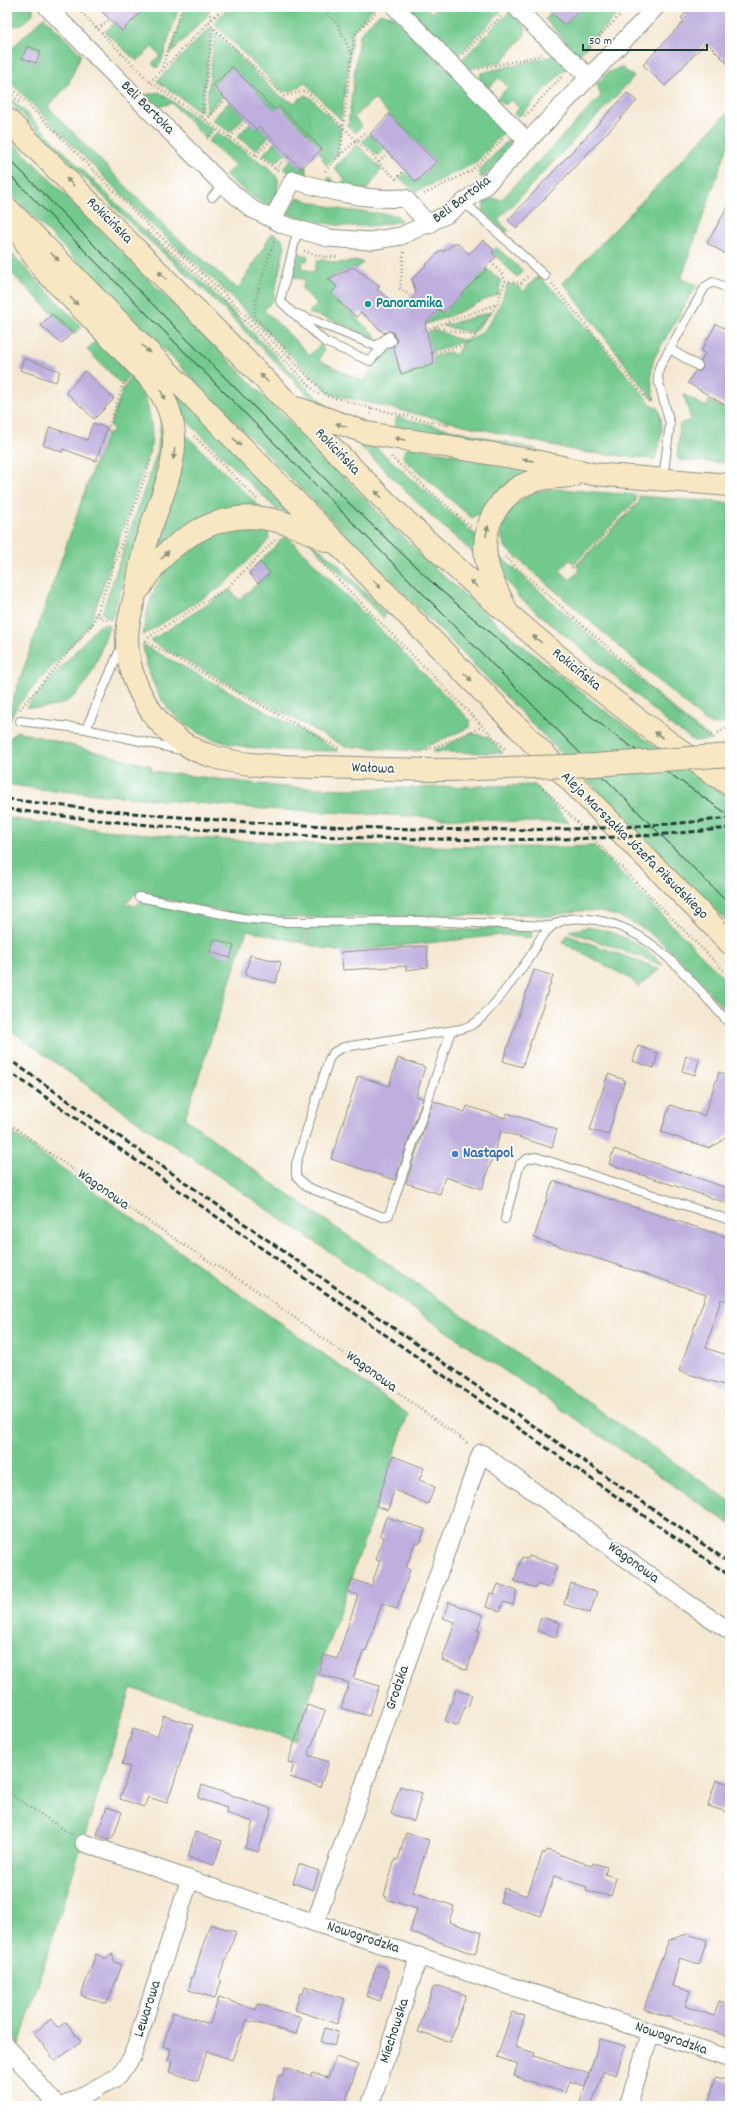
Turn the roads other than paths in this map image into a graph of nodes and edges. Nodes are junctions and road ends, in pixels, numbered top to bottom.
1 (48, 7) edge
2 (395, 7) edge
3 (510, 10) edge
4 (646, 10) edge
5 (589, 77) junction
6 (7, 119) edge
7 (528, 142) junction
8 (464, 202) junction
9 (9, 211) edge
10 (272, 219) junction
11 (428, 225) junction
12 (298, 229) junction
13 (545, 276) road end
14 (730, 289) edge
15 (291, 311) junction
16 (670, 349) junction
17 (698, 366) dead end
18 (291, 405) junction
19 (594, 474) junction
20 (662, 480) junction
21 (730, 485) edge
22 (350, 556) junction
23 (134, 598) junction
24 (513, 620) junction
25 (137, 636) junction
26 (19, 717) road end
27 (86, 729) junction
28 (730, 755) edge
29 (213, 757) junction
30 (730, 785) edge
31 (138, 897) dead end
32 (551, 926) junction
33 (730, 943) edge
34 (730, 1024) edge
35 (451, 1031) junction
36 (505, 1219) dead end
37 (730, 1220) edge
38 (481, 1453) joint
39 (730, 1631) edge
40 (84, 1843) road end
41 (190, 1879) junction
42 (315, 1923) junction
43 (419, 1956) junction
44 (651, 2032) junction
45 (7, 2046) edge
46 (730, 2059) edge
47 (57, 2106) edge
48 (63, 2106) edge
49 (370, 2106) edge
50 (628, 2106) edge

1 - 10 street, Beli Bartoka
2 - 7 street
3 - 5 street
4 - 5 street, Beli Bartoka
5 - 7 street, Beli Bartoka
18 -> 6 main road, Rokicińska
7 - 8 street, Beli Bartoka
8 - 11 street, Beli Bartoka
8 - 13 lane
9 -> 22 main road
9 -> 23 main road, Wałowa
10 - 11 street
10 - 12 street, Beli Bartoka
11 - 12 street, Beli Bartoka
12 - 15 lane
14 - 16 lane
15 - 15 lane
16 - 17 lane
16 - 20 lane
19 -> 18 main road
24 -> 18 main road, Rokicińska
19 - 20 main road
24 -> 19 main road
20 - 21 main road
23 -> 22 main road
22 -> 33 main road, Aleja Marszałka Józefa Piłsudskiego
23 - 25 main road, Wałowa
30 -> 24 main road, Rokicińska
25 - 27 lane
25 - 29 main road, Wałowa
26 - 27 lane
27 - 29 lane
28 - 29 main road, Wałowa, bridge
31 - 32 lane
32 - 34 lane
32 - 35 lane
35 - 35 lane
36 - 37 lane
38 - 39 street, Wagonowa
38 - 42 street, Grodzka
40 - 41 street, Nowogrodzka
41 - 42 street, Nowogrodzka
41 - 48 street, Lewarowa
42 - 43 street, Nowogrodzka
43 - 44 street, Nowogrodzka
43 - 49 street, Miechowska
44 - 46 street, Nowogrodzka
44 - 50 street
45 - 47 street

